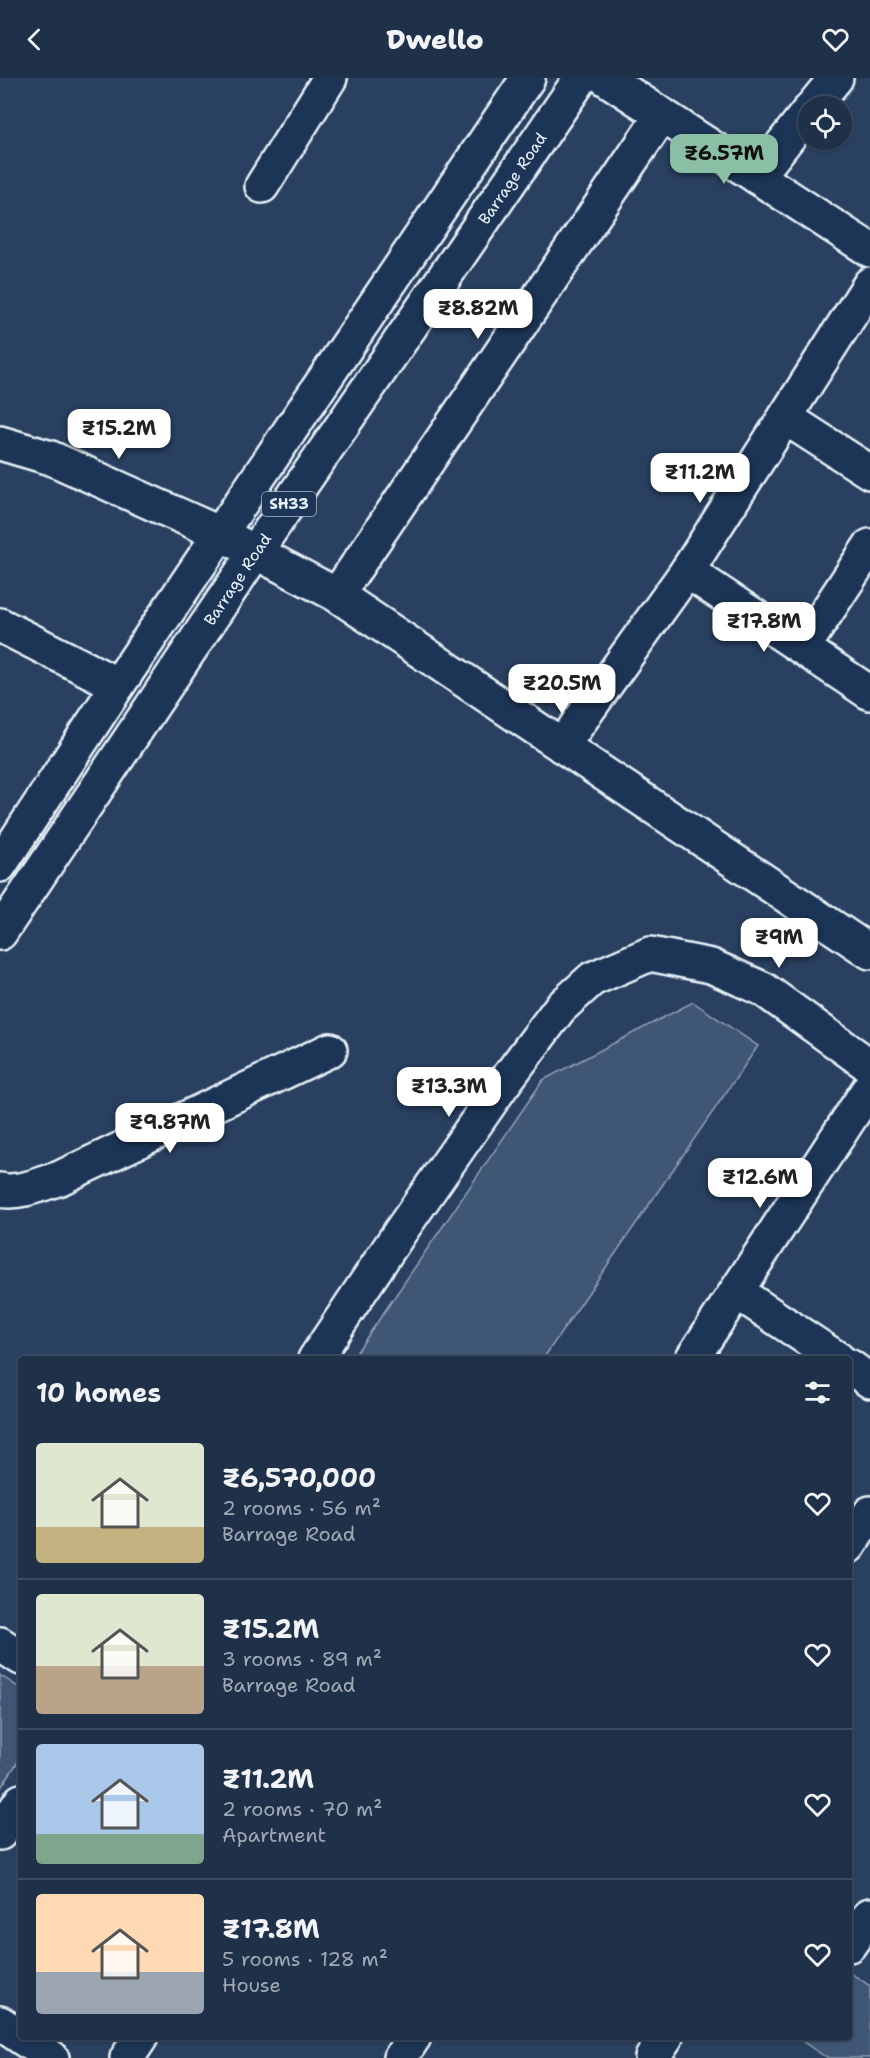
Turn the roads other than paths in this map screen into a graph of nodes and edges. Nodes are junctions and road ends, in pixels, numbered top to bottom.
1 (330, 78) edge
2 (528, 78) edge
3 (581, 78) edge
4 (605, 78) edge
5 (836, 78) edge
6 (821, 96) edge
7 (662, 115) junction
8 (798, 125) edge
9 (757, 177) junction
10 (262, 186) dead end
11 (870, 250) edge
12 (870, 284) edge
13 (786, 418) junction
14 (0, 443) edge
15 (870, 472) edge
16 (221, 534) junction
17 (870, 546) edge
18 (256, 551) junction
19 (687, 571) junction
20 (337, 595) junction
21 (0, 625) edge
22 (803, 648) junction
23 (118, 685) junction
24 (870, 693) edge
25 (562, 746) junction
26 (0, 865) edge
27 (0, 933) edge
28 (870, 952) edge
29 (330, 1050) dead end
30 (870, 1066) edge
31 (870, 1087) edge
32 (0, 1190) edge
33 (737, 1292) junction
34 (317, 1356) edge
35 (694, 1356) edge
36 (833, 1356) edge
37 (852, 1368) edge
38 (870, 1380) edge
39 (870, 1514) edge
40 (852, 1541) edge
41 (0, 1644) edge
42 (18, 1656) edge
43 (18, 1806) edge
44 (0, 1833) edge
45 (870, 1915) edge
46 (852, 1941) edge
47 (852, 1947) edge
48 (870, 1959) edge
49 (0, 2023) edge
50 (18, 2035) edge
51 (25, 2040) edge
52 (139, 2040) edge
53 (412, 2040) edge
54 (664, 2040) edge
55 (52, 2058) edge
56 (127, 2058) edge
57 (400, 2058) edge
58 (652, 2058) edge

1 - 10 street
2 - 16 street, SH33
3 - 18 street, Barrage Road / SH33
4 - 7 street
5 - 6 street
7 - 9 street
7 - 20 street
8 - 9 street
9 - 11 street
12 - 13 street
13 - 15 street
13 - 19 street
14 - 16 street
16 - 18 street
16 - 23 street, SH33
17 - 22 street
18 - 20 street
18 - 27 street, Barrage Road / SH33
19 - 22 street
19 - 25 street
20 - 25 street
21 - 23 street
22 - 24 street
23 - 26 street, SH33
25 - 28 street
29 - 32 street
30 - 34 street
31 - 33 street
33 - 35 street
33 - 36 street
37 - 38 street
39 - 40 street
41 - 42 street
43 - 44 street
45 - 46 street
47 - 48 street
49 - 50 street
51 - 55 street
52 - 56 street
53 - 57 street
54 - 58 street

